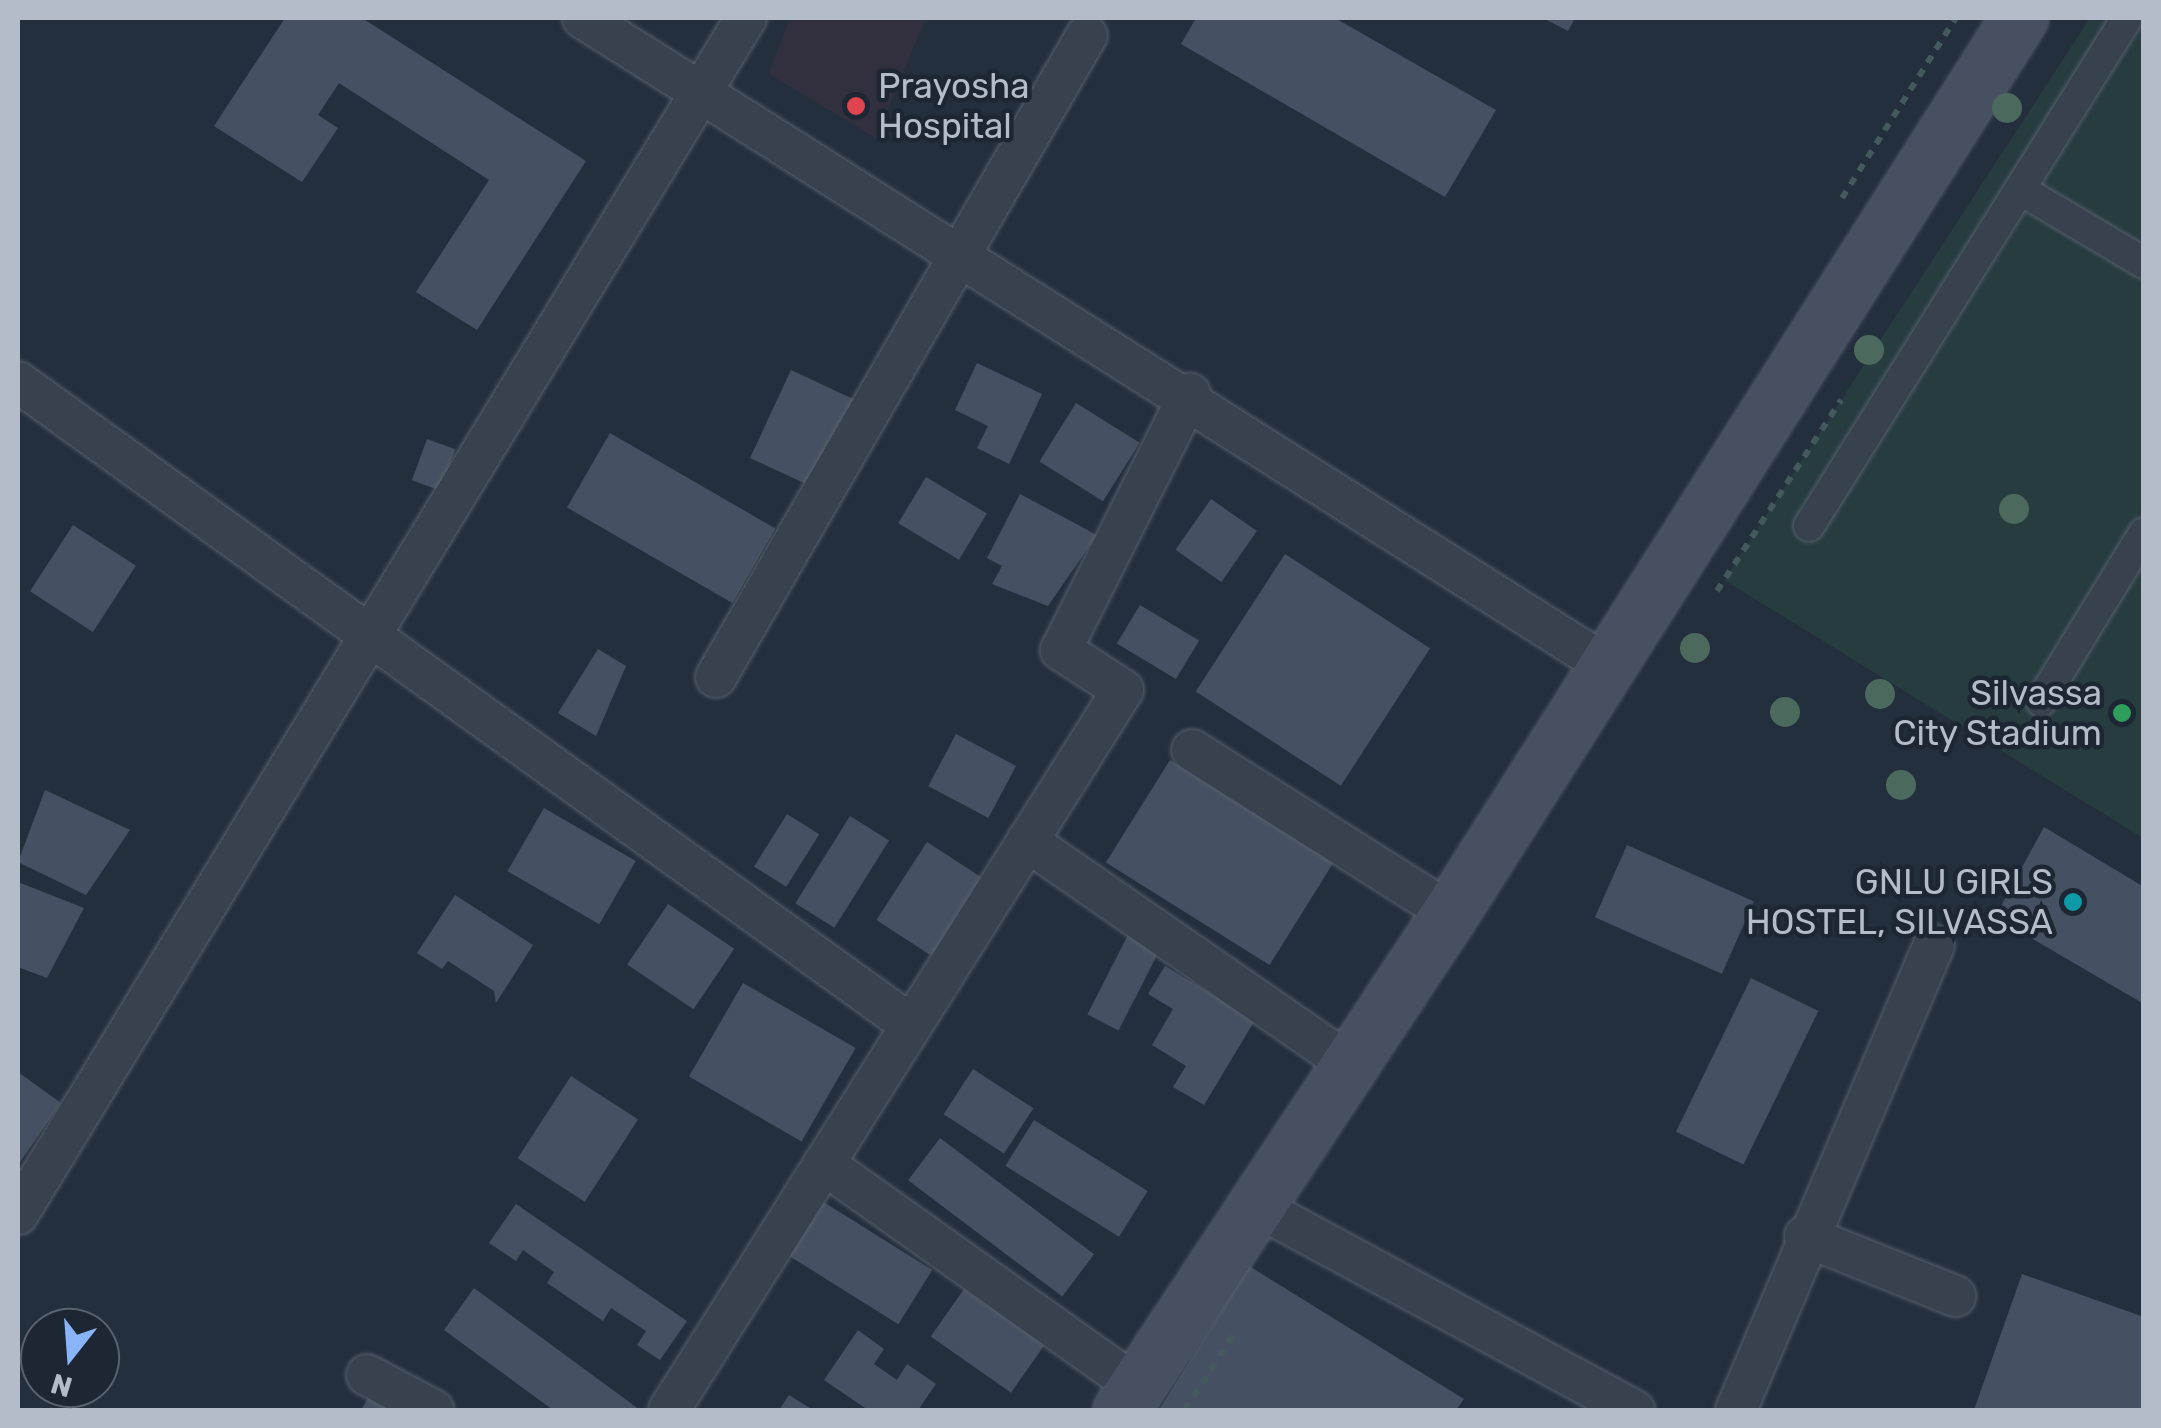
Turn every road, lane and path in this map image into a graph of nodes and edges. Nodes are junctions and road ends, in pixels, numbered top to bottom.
1 (583, 18) edge
2 (746, 18) edge
3 (2019, 18) edge
4 (2127, 18) edge
5 (1086, 35) dead end
6 (703, 92) junction
7 (2022, 190) junction
8 (960, 251) junction
9 (2144, 263) edge
10 (18, 382) edge
11 (1190, 394) junction
12 (1810, 526) dead end
13 (2144, 533) edge
14 (370, 636) junction
15 (1609, 666) junction
16 (716, 677) dead end
17 (2042, 701) dead end
18 (1192, 750) dead end
19 (1027, 842) junction
20 (1450, 914) junction
21 (1934, 945) dead end
22 (911, 1026) junction
23 (1350, 1064) junction
24 (824, 1164) junction
25 (1256, 1206) junction
26 (18, 1214) edge
27 (1805, 1236) junction
28 (1955, 1296) dead end
29 (367, 1375) dead end
30 (1129, 1398) edge
31 (432, 1410) edge
32 (669, 1410) edge
33 (1634, 1410) edge
34 (1736, 1410) edge

1 - 6 street
2 - 6 street
3 - 15 main road
4 - 7 street
5 - 8 street
6 - 8 street
6 - 14 street
7 - 9 street
7 - 12 street
8 - 11 street
8 - 16 street
10 - 14 street
11 - 15 street
11 - 19 street
13 - 17 street
14 - 22 street
14 - 26 street
15 - 20 main road
18 - 20 street
19 - 22 street
19 - 23 street
20 - 23 main road
21 - 27 street
22 - 24 street
23 - 25 main road
24 - 30 street
24 - 32 street
25 - 30 main road
25 - 33 street
27 - 28 street
27 - 34 street
29 - 31 street

